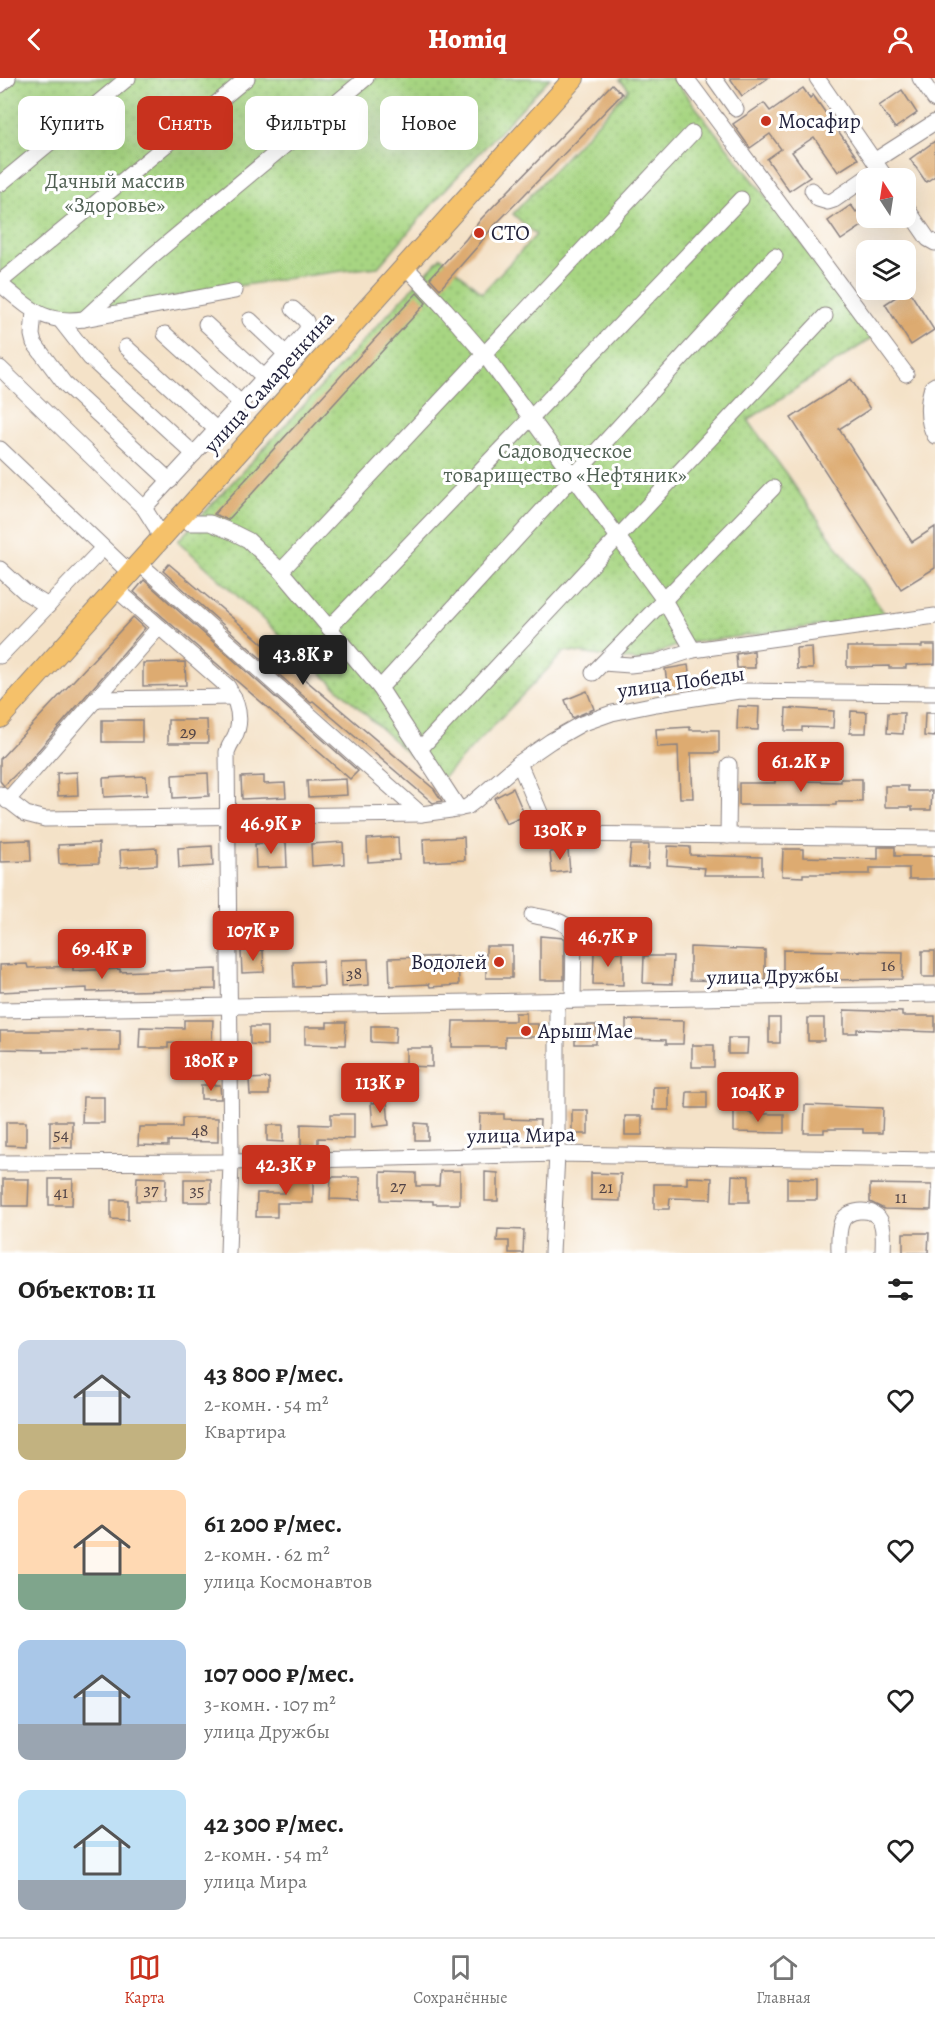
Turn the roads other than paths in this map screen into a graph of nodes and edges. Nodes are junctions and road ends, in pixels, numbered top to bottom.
1 (8, 78) edge
2 (128, 78) edge
3 (247, 78) edge
4 (366, 78) edge
5 (574, 78) edge
6 (686, 78) edge
7 (714, 78) edge
8 (817, 78) edge
9 (920, 78) edge
10 (0, 85) edge
11 (935, 100) edge
12 (736, 109) dead end
13 (935, 122) edge
14 (692, 133) dead end
15 (879, 168) edge
16 (881, 168) edge
17 (0, 184) edge
18 (856, 185) edge
19 (812, 190) dead end
20 (741, 199) dead end
21 (916, 222) edge
22 (935, 243) edge
23 (775, 256) dead end
24 (406, 267) junction
25 (0, 283) edge
26 (235, 291) dead end
27 (293, 309) dead end
28 (34, 312) junction
29 (825, 316) dead end
30 (84, 319) junction
31 (250, 320) dead end
32 (61, 321) junction
33 (206, 324) dead end
34 (165, 334) dead end
35 (126, 347) dead end
36 (286, 354) junction
37 (484, 354) junction
38 (0, 368) edge
39 (906, 374) dead end
40 (264, 378) junction
41 (935, 385) edge
42 (241, 403) junction
43 (531, 418) junction
44 (217, 430) junction
45 (935, 436) edge
46 (0, 449) edge
47 (194, 454) junction
48 (573, 477) junction
49 (170, 480) junction
50 (773, 488) dead end
51 (144, 508) junction
52 (181, 516) junction
53 (617, 538) junction
54 (160, 539) junction
55 (103, 548) junction
56 (134, 568) junction
57 (0, 570) edge
58 (281, 571) junction
59 (116, 589) junction
60 (664, 600) junction
61 (48, 606) junction
62 (935, 616) edge
63 (159, 627) junction
64 (329, 628) junction
65 (693, 650) junction
66 (0, 656) edge
67 (380, 688) junction
68 (935, 693) edge
69 (234, 697) junction
70 (96, 699) junction
71 (0, 718) edge
72 (420, 749) junction
73 (519, 763) junction
74 (729, 765) dead end
75 (4, 798) edge
76 (459, 809) junction
77 (421, 814) junction
78 (229, 816) junction
79 (728, 836) junction
80 (935, 838) edge
81 (531, 915) dead end
82 (935, 994) edge
83 (557, 1000) junction
84 (573, 1000) junction
85 (230, 1006) junction
86 (0, 1010) edge
87 (557, 1154) junction
88 (935, 1160) edge
89 (231, 1162) junction
90 (0, 1163) edge
91 (228, 1253) edge
92 (552, 1253) edge
93 (839, 1253) edge
94 (883, 1253) edge

1 - 10 street
2 - 17 street
3 - 25 street
4 - 30 street
5 - 24 main road, улица Самаренкина
6 - 39 street
7 - 12 street
8 - 15 street
9 - 11 street
13 - 16 street
14 - 37 street
18 - 19 street
20 - 43 street
21 - 22 street
23 - 48 street
24 - 37 street
24 - 52 main road, улица Самаренкина
25 - 28 street
26 - 30 street
27 - 36 street
28 - 32 street
28 - 49 street
29 - 53 street
30 - 32 street
31 - 36 street
32 - 47 street
33 - 40 street
34 - 42 street
35 - 44 street
36 - 40 street
37 - 43 street
37 - 58 street
38 - 51 street
40 - 42 street
41 - 45 street
42 - 44 street
43 - 48 street
43 - 64 street
44 - 47 street
46 - 55 street
47 - 49 street
48 - 53 street
48 - 67 street
49 - 51 street
50 - 60 street
51 - 54 street
52 - 54 main road, улица Самаренкина
52 - 58 street
53 - 60 street
53 - 72 street
54 - 56 main road, улица Самаренкина
55 - 56 street
55 - 61 street
56 - 59 main road, улица Самаренкина
56 - 77 street
57 - 61 street
58 - 64 street
59 - 63 street
59 - 71 main road, улица Самаренкина
60 - 65 street
60 - 65 street
61 - 66 street
62 - 65 street
63 - 69 street
63 - 70 street
64 - 67 street
67 - 72 street
68 - 73 street, улица Победы
69 - 70 street
69 - 78 street
70 - 75 street
72 - 76 street
73 - 76 street, улица Победы
73 - 79 street
74 - 79 street
75 - 78 street
76 - 77 street
77 - 78 street
78 - 85 street
79 - 80 street
81 - 84 street
82 - 84 street, улица Дружбы
83 - 84 street, улица Дружбы
83 - 85 street, улица Дружбы
83 - 87 street
85 - 86 street, улица Дружбы
85 - 89 street
87 - 88 street, улица Мира
87 - 89 street, улица Мира
87 - 92 street
89 - 90 street, улица Мира
89 - 91 street
93 - 94 street

